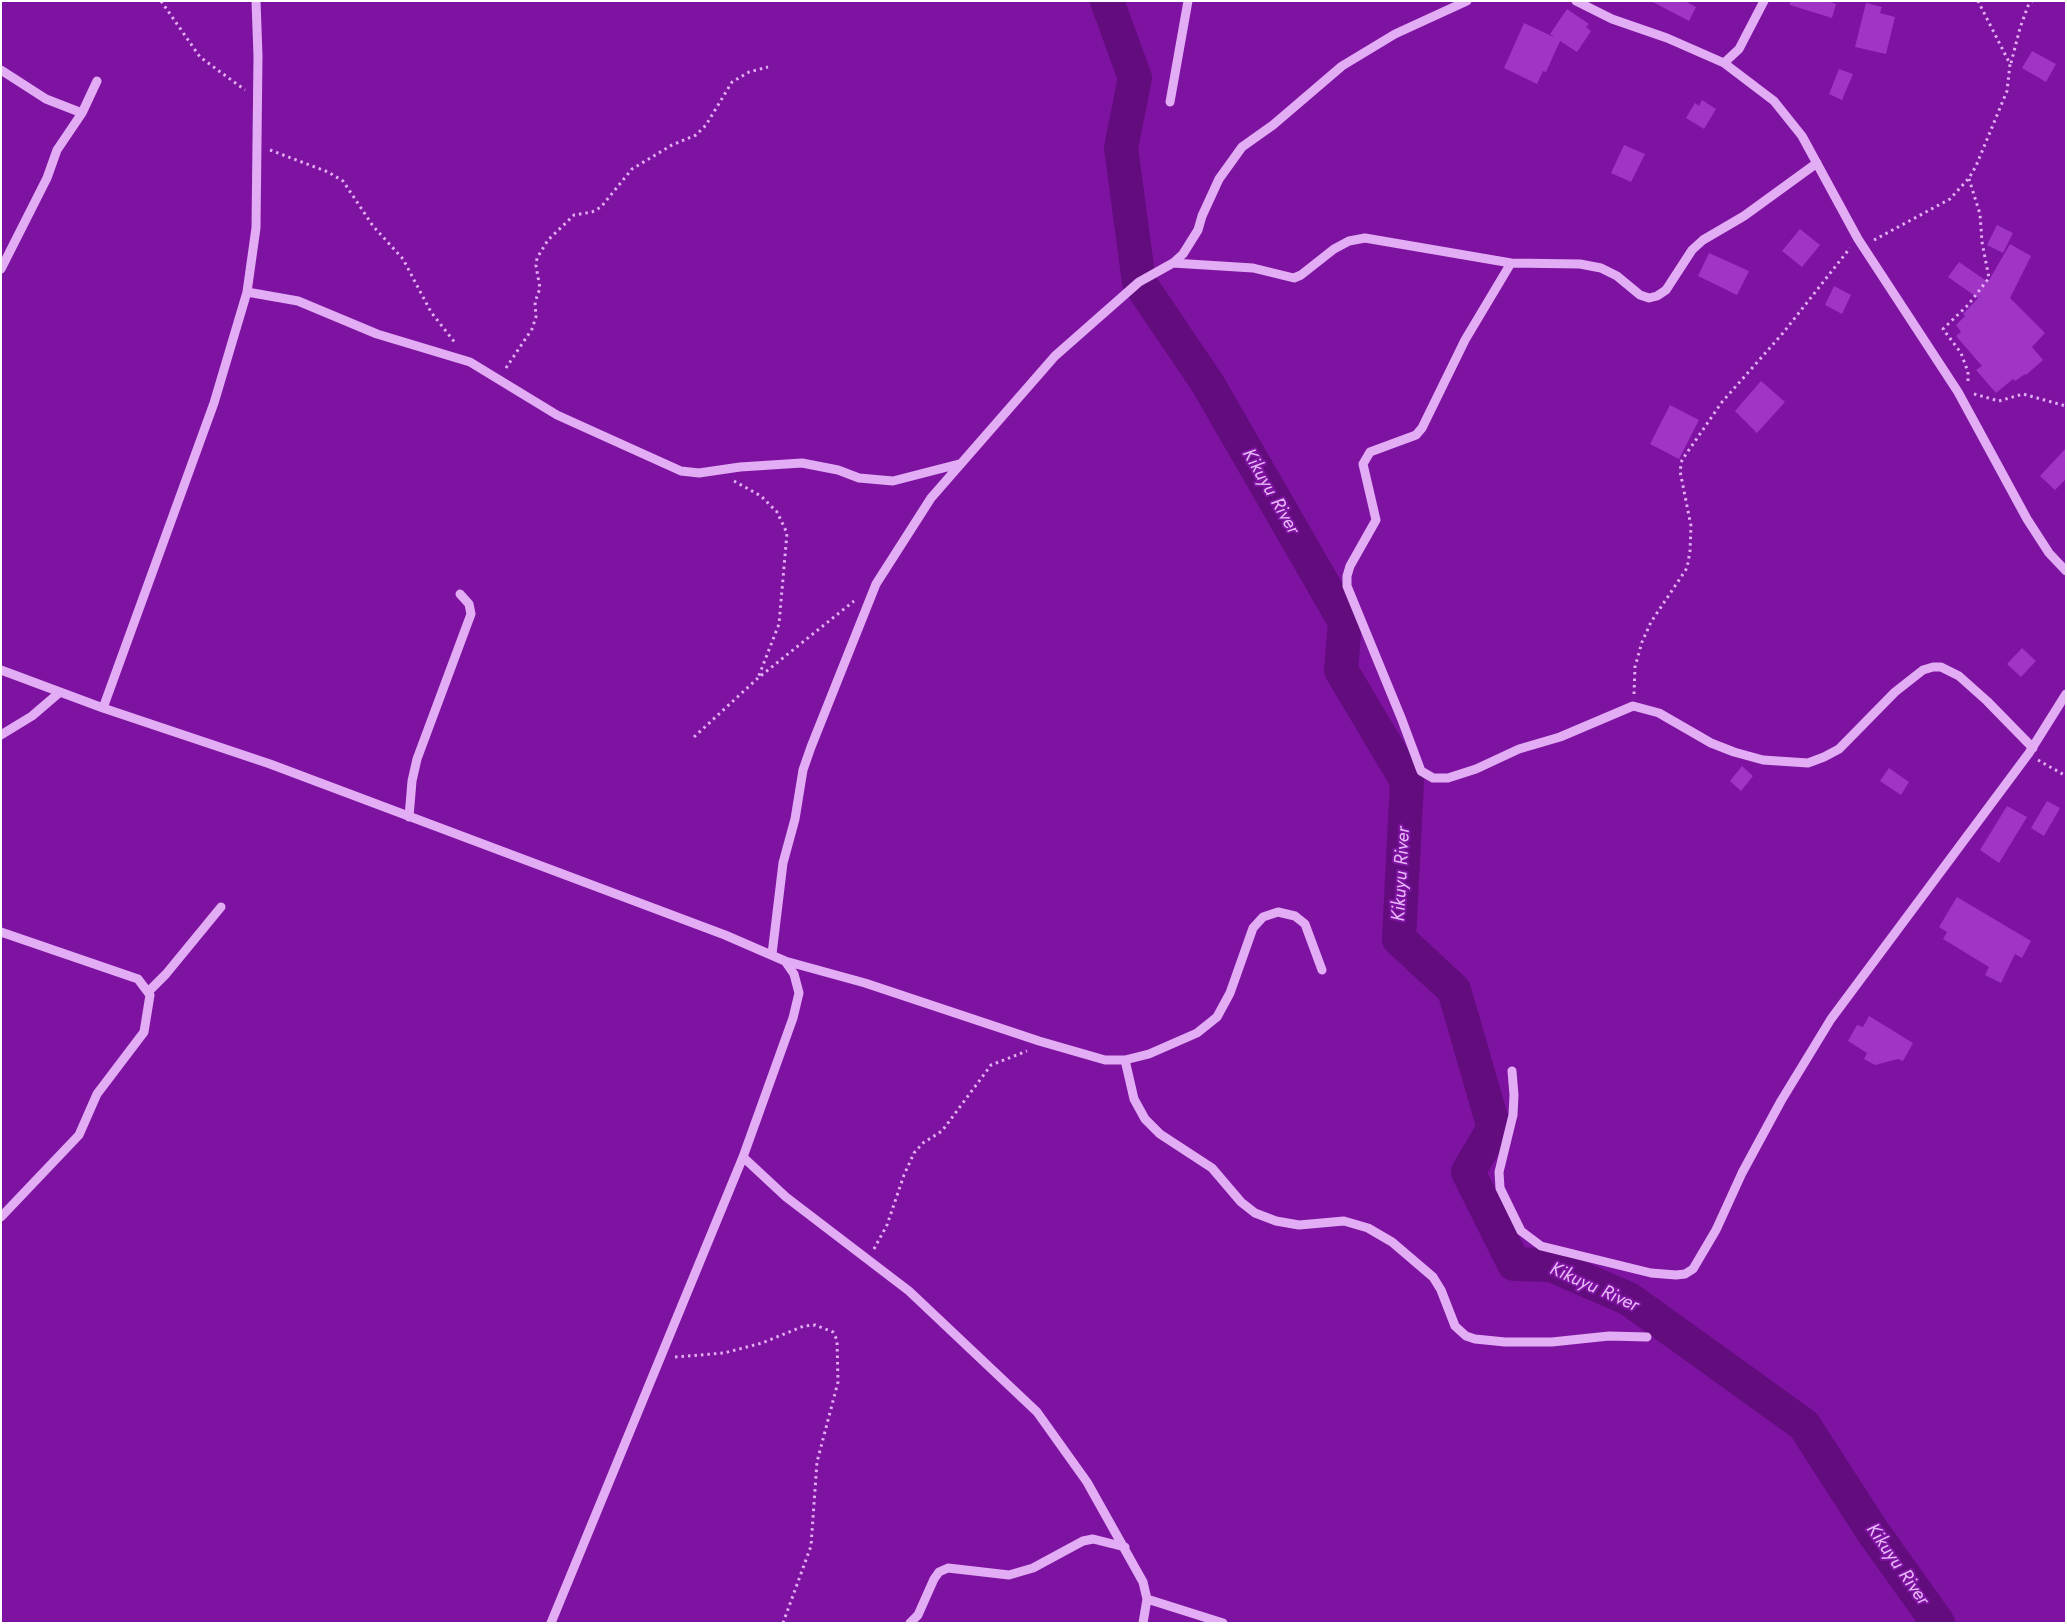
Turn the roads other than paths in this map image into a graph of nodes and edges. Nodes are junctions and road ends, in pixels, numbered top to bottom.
1 (256, 1) edge
2 (1188, 1) edge
3 (1467, 1) edge
4 (1576, 1) edge
5 (1764, 1) edge
6 (1724, 63) junction
7 (1, 70) edge
8 (97, 81) dead end
9 (1170, 102) dead end
10 (82, 114) junction
11 (1817, 164) junction
12 (1173, 263) junction
13 (1511, 263) junction
14 (1, 269) edge
15 (247, 292) junction
16 (960, 464) junction
17 (2066, 571) edge
18 (460, 594) dead end
19 (1, 670) edge
20 (60, 692) junction
21 (2066, 694) edge
22 (103, 708) junction
23 (1, 735) edge
24 (2031, 751) junction
25 (409, 817) junction
26 (221, 907) dead end
27 (1, 932) edge
28 (772, 954) junction
29 (785, 961) junction
30 (1322, 970) dead end
31 (148, 992) junction
32 (1125, 1060) junction
33 (1512, 1071) dead end
34 (743, 1157) junction
35 (1, 1217) edge
36 (1647, 1337) dead end
37 (1125, 1547) junction
38 (1146, 1599) junction
39 (551, 1623) edge
40 (910, 1623) edge
41 (1143, 1623) edge
42 (1223, 1623) edge

1 - 15 street
2 - 9 street
3 - 12 street
4 - 6 street
5 - 6 street
6 - 11 street
7 - 10 street
8 - 10 street
10 - 14 street
11 - 13 street
11 - 17 street
12 - 13 street
12 - 16 street
13 - 24 street
15 - 16 street
15 - 22 street
16 - 28 street
18 - 25 street
19 - 20 street
20 - 22 street
20 - 23 street
21 - 24 street
22 - 25 street
24 - 33 street
25 - 28 street
26 - 31 street
27 - 31 street
28 - 29 street
29 - 32 street
29 - 34 street
30 - 32 street
31 - 35 street
32 - 36 street
34 - 37 street
34 - 39 street
37 - 38 street
37 - 40 street
38 - 41 street
38 - 42 street

